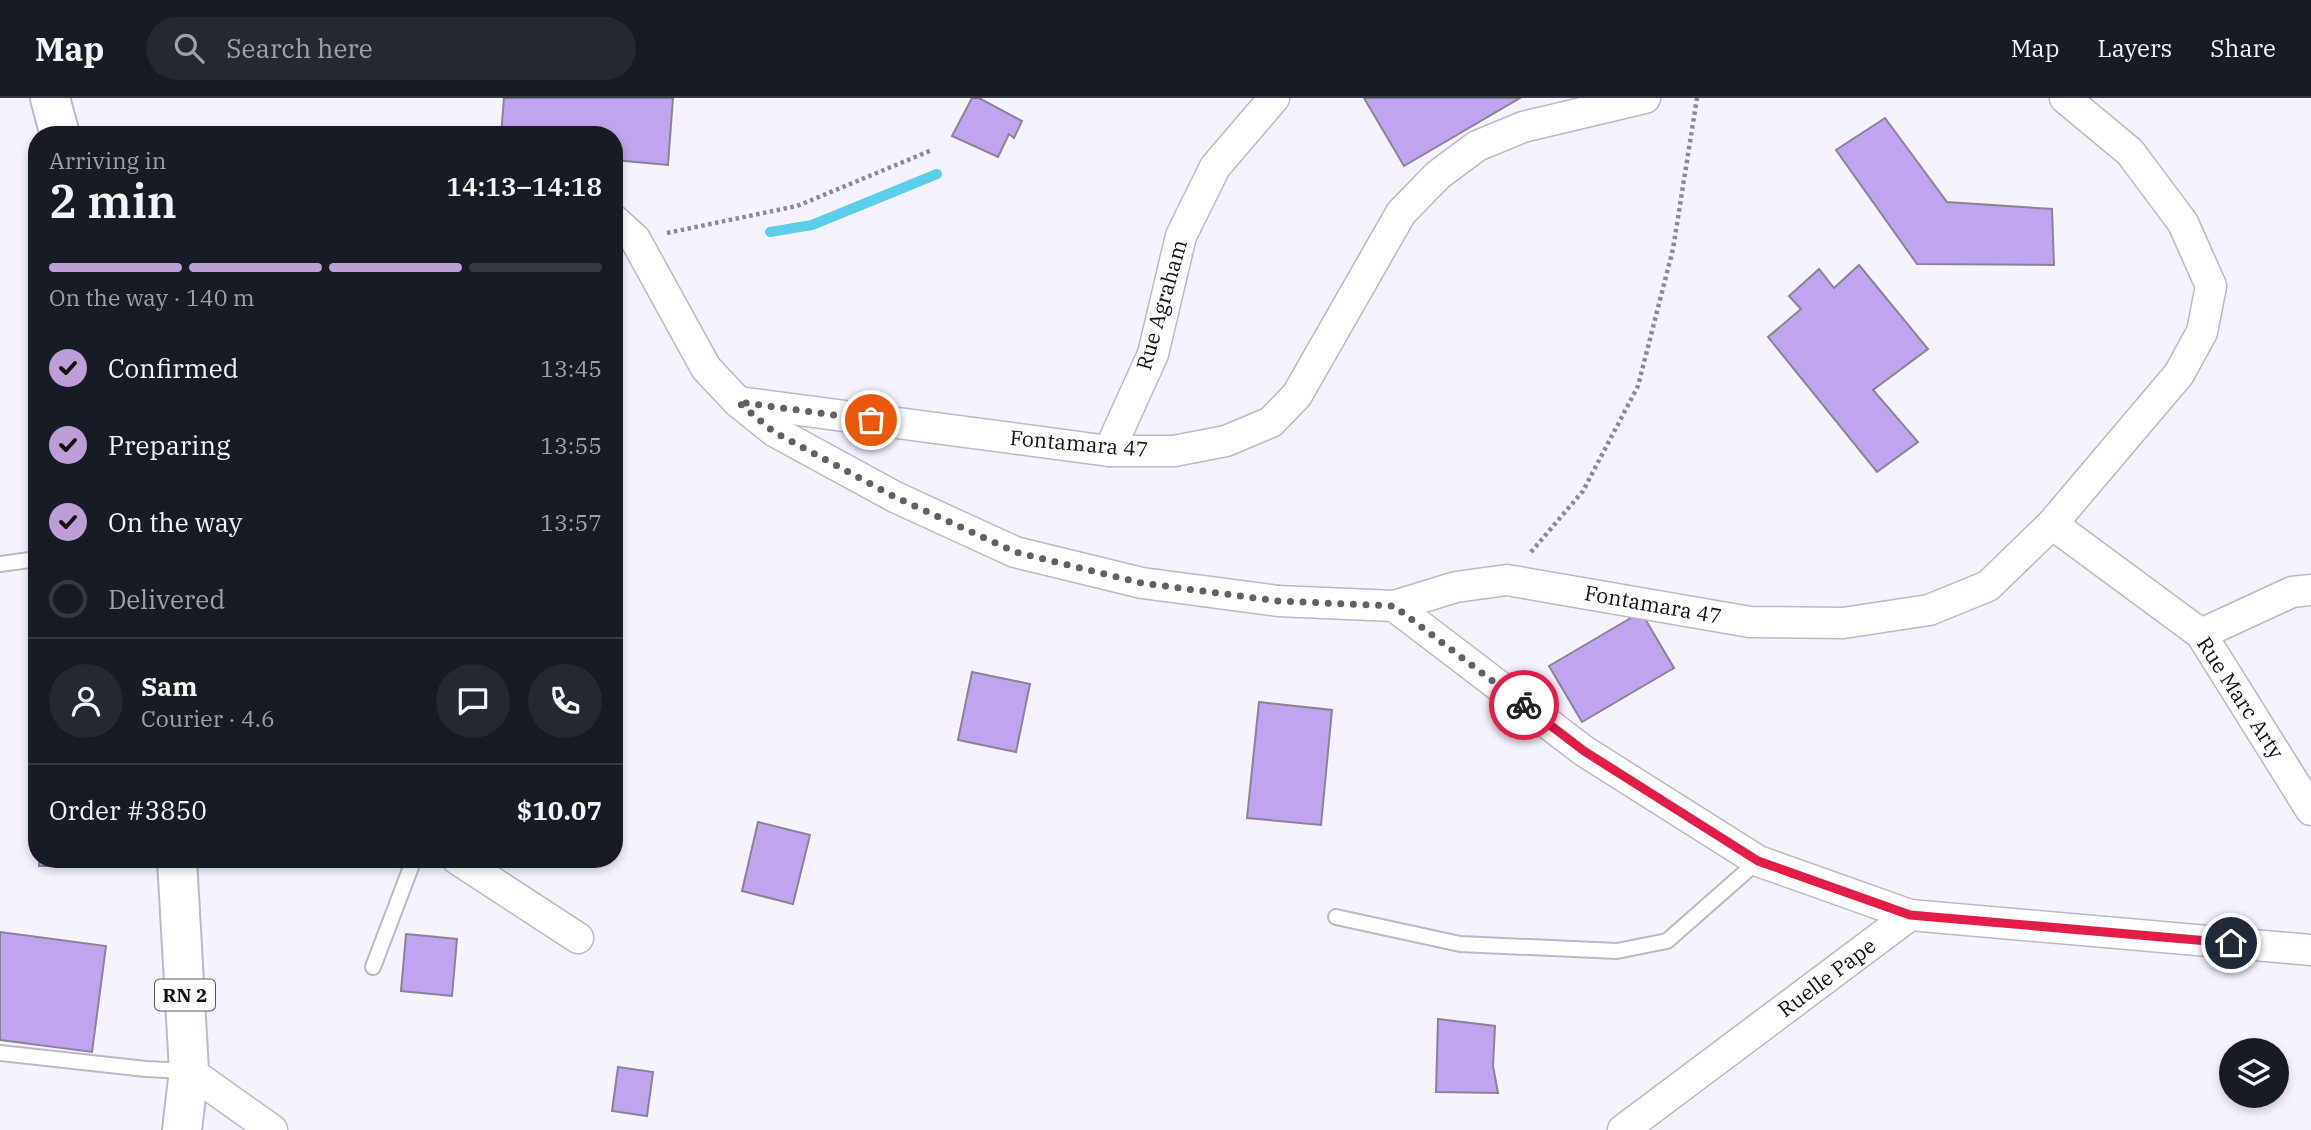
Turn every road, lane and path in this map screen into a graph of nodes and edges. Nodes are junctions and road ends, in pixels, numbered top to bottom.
1 (50, 98) edge
2 (1274, 98) edge
3 (1645, 98) edge
4 (1697, 98) edge
5 (2065, 98) edge
6 (58, 126) edge
7 (932, 150) dead end
8 (625, 230) edge
9 (738, 402) junction
10 (1109, 451) junction
11 (2052, 524) junction
12 (28, 560) edge
13 (0, 564) edge
14 (1507, 580) junction
15 (2311, 590) edge
16 (1394, 606) junction
17 (2201, 634) junction
18 (2311, 810) edge
19 (1758, 861) junction
20 (178, 868) edge
21 (411, 868) edge
22 (471, 868) edge
23 (1910, 915) junction
24 (1336, 917) dead end
25 (578, 938) dead end
26 (2311, 950) edge
27 (373, 967) dead end
28 (0, 1053) edge
29 (189, 1071) junction
30 (182, 1130) edge
31 (272, 1130) edge
32 (1623, 1130) edge

1 - 6 main road
2 - 10 street, Rue Agraham
3 - 10 street, Fontamara 47
4 - 14 path
5 - 11 street, Fontamara 47
7 - 8 path
8 - 9 street, Fontamara 47
9 - 10 street, Fontamara 47
9 - 16 street, Fontamara 47
11 - 14 street, Fontamara 47
11 - 17 street, Rue Marc Arty
12 - 13 lane
14 - 16 street, Fontamara 47
15 - 17 street
16 - 19 street
17 - 18 street, Rue Marc Arty
19 - 23 street
19 - 24 lane
20 - 29 main road, RN 2
21 - 27 lane
22 - 25 street
23 - 26 street
23 - 32 street, Ruelle Pape
28 - 29 lane
29 - 30 main road, RN 2
29 - 31 street

